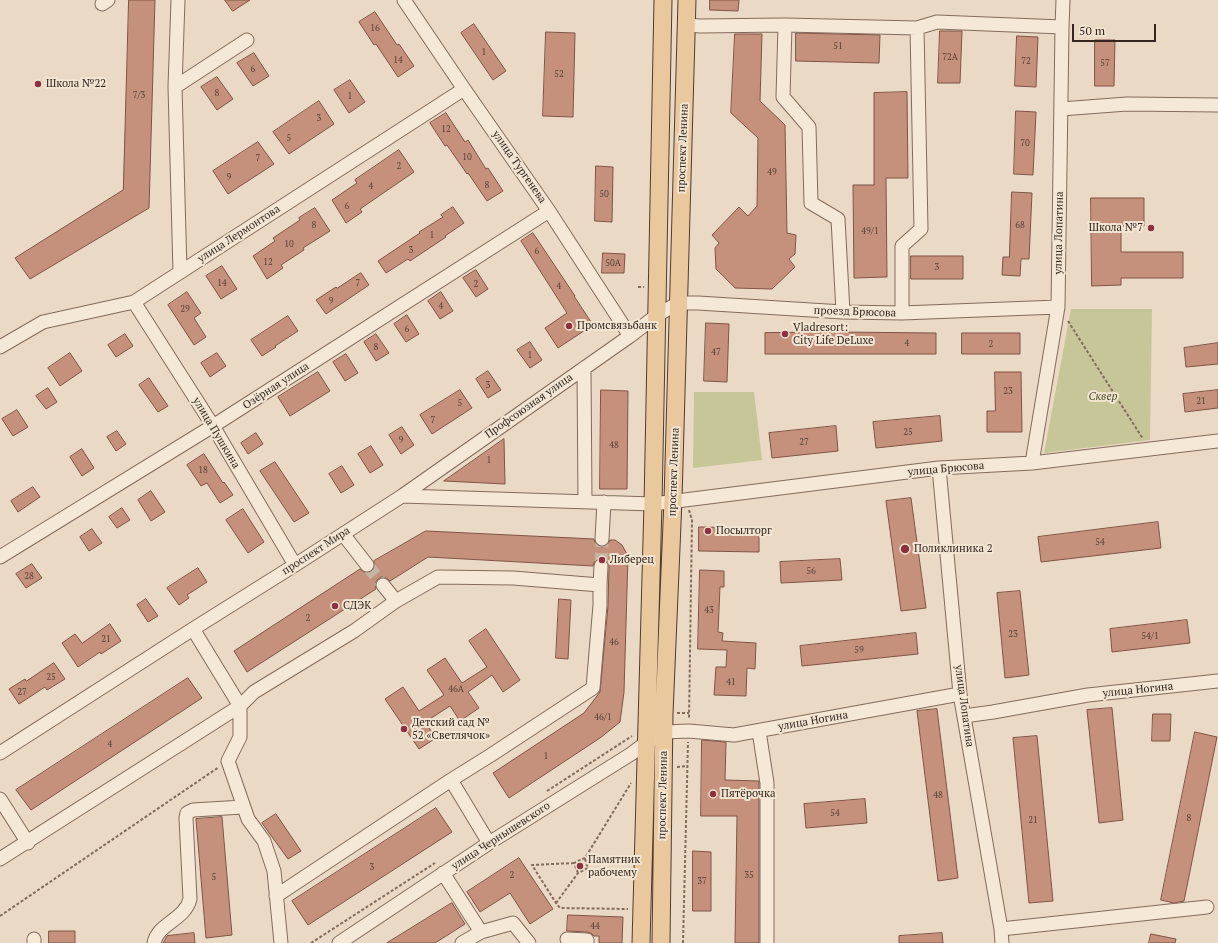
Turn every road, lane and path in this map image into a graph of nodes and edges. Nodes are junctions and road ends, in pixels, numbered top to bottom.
1 (178, 0) edge
2 (404, 0) edge
3 (663, 0) edge
4 (687, 0) edge
5 (1063, 0) edge
6 (687, 25) junction
7 (785, 25) junction
8 (1062, 27) junction
9 (917, 28) junction
10 (247, 40) dead end
11 (175, 87) junction
12 (464, 89) junction
13 (1218, 106) edge
14 (1061, 109) junction
15 (549, 211) junction
16 (180, 272) junction
17 (134, 302) junction
18 (678, 303) junction
19 (1058, 307) junction
20 (843, 312) junction
21 (902, 313) junction
22 (656, 316) junction
23 (630, 336) junction
24 (0, 347) edge
25 (584, 368) junction
26 (213, 426) junction
27 (1218, 441) edge
28 (1149, 449) junction
29 (1032, 463) junction
30 (939, 468) junction
31 (402, 496) junction
32 (679, 500) junction
33 (585, 502) junction
34 (604, 502) junction
35 (653, 504) junction
36 (343, 534) junction
37 (602, 539) tunnel mouth
38 (0, 557) edge
39 (295, 565) junction
40 (367, 565) tunnel mouth
41 (601, 566) tunnel mouth
42 (600, 584) junction
43 (383, 585) tunnel mouth
44 (396, 601) junction
45 (193, 629) junction
46 (1218, 681) edge
47 (960, 694) junction
48 (240, 706) junction
49 (964, 716) junction
50 (689, 731) junction
51 (759, 731) junction
52 (664, 732) junction
53 (647, 742) junction
54 (0, 753) edge
55 (228, 761) junction
56 (451, 780) junction
57 (632, 790) dead end
58 (0, 799) edge
59 (243, 807) junction
60 (28, 843) junction
61 (488, 843) junction
62 (585, 858) junction
63 (0, 859) edge
64 (574, 863) junction
65 (578, 872) junction
66 (443, 873) junction
67 (276, 896) junction
68 (556, 903) junction
69 (1207, 908) dead end
70 (630, 909) dead end
71 (0, 916) edge
72 (1001, 929) junction
73 (481, 932) junction
74 (568, 939) dead end
75 (343, 942) edge
76 (767, 942) edge
77 (154, 943) edge
78 (281, 943) edge
79 (462, 943) edge
80 (529, 943) edge
81 (587, 943) edge
82 (641, 943) edge
83 (661, 943) edge
84 (682, 943) edge
85 (1002, 943) edge

1 - 11 street
2 - 12 street, улица Тургенева
3 - 22 main road, проспект Ленина
4 - 6 main road, проспект Ленина
5 - 8 street, улица Лопатина
6 - 7 street
6 - 18 main road, проспект Ленина
7 - 9 street
7 - 20 street
8 - 9 street
8 - 14 street, улица Лопатина
9 - 21 street
10 - 11 street
11 - 16 street
12 - 15 street, улица Тургенева
12 - 16 street, улица Лермонтова
13 - 14 street
14 - 19 street, улица Лопатина
15 - 23 street, улица Тургенева
15 - 26 street, Озёрная улица
16 - 17 street, улица Лермонтова
17 - 24 street, улица Лермонтова
17 - 26 street, улица Пушкина
18 - 20 street, проезд Брюсова
18 - 22 street
18 - 32 main road, проспект Ленина
19 - 21 street, проезд Брюсова
19 - 28 path
19 - 29 street, улица Лопатина
20 - 21 street, проезд Брюсова
22 - 23 street, Профсоюзная улица
22 - 35 main road, проспект Ленина
23 - 25 street, Профсоюзная улица
25 - 31 street, Профсоюзная улица
25 - 33 street
26 - 38 street, Озёрная улица
26 - 39 street, улица Пушкина
27 - 28 street, улица Брюсова
28 - 29 street, улица Брюсова
29 - 30 street, улица Брюсова
30 - 32 street, улица Брюсова
30 - 47 street, улица Лопатина
31 - 33 street
31 - 36 street, проспект Мира
32 - 35 street
32 - 50 path
32 - 52 main road, проспект Ленина
33 - 34 street
34 - 35 street
34 - 37 street
35 - 53 main road, проспект Ленина
36 - 39 street, проспект Мира
36 - 40 street
39 - 45 street, проспект Мира
41 - 42 street
42 - 44 street
42 - 56 street
43 - 44 street
44 - 48 street
45 - 48 street
45 - 54 street, проспект Мира
46 - 49 street, улица Ногина
47 - 49 street, улица Лопатина
47 - 51 street, улица Ногина
48 - 55 street
48 - 60 street
49 - 72 street, улица Лопатина
50 - 51 street, улица Ногина
50 - 52 street, улица Ногина
50 - 84 path
51 - 76 street
52 - 53 street, улица Чернышевского
52 - 83 main road, проспект Ленина
53 - 61 street, улица Чернышевского
53 - 82 main road, проспект Ленина
55 - 59 street
55 - 71 path
56 - 61 street
56 - 67 street
57 - 62 path
58 - 60 street
59 - 67 street
59 - 77 street
60 - 63 street
61 - 66 street, улица Чернышевского
62 - 64 path
62 - 65 path
64 - 65 path
64 - 68 path
65 - 68 path
66 - 73 street
66 - 75 street, улица Чернышевского
67 - 78 street
68 - 70 path
69 - 72 street
72 - 85 street, улица Лопатина
73 - 79 street
73 - 80 street
74 - 81 street

